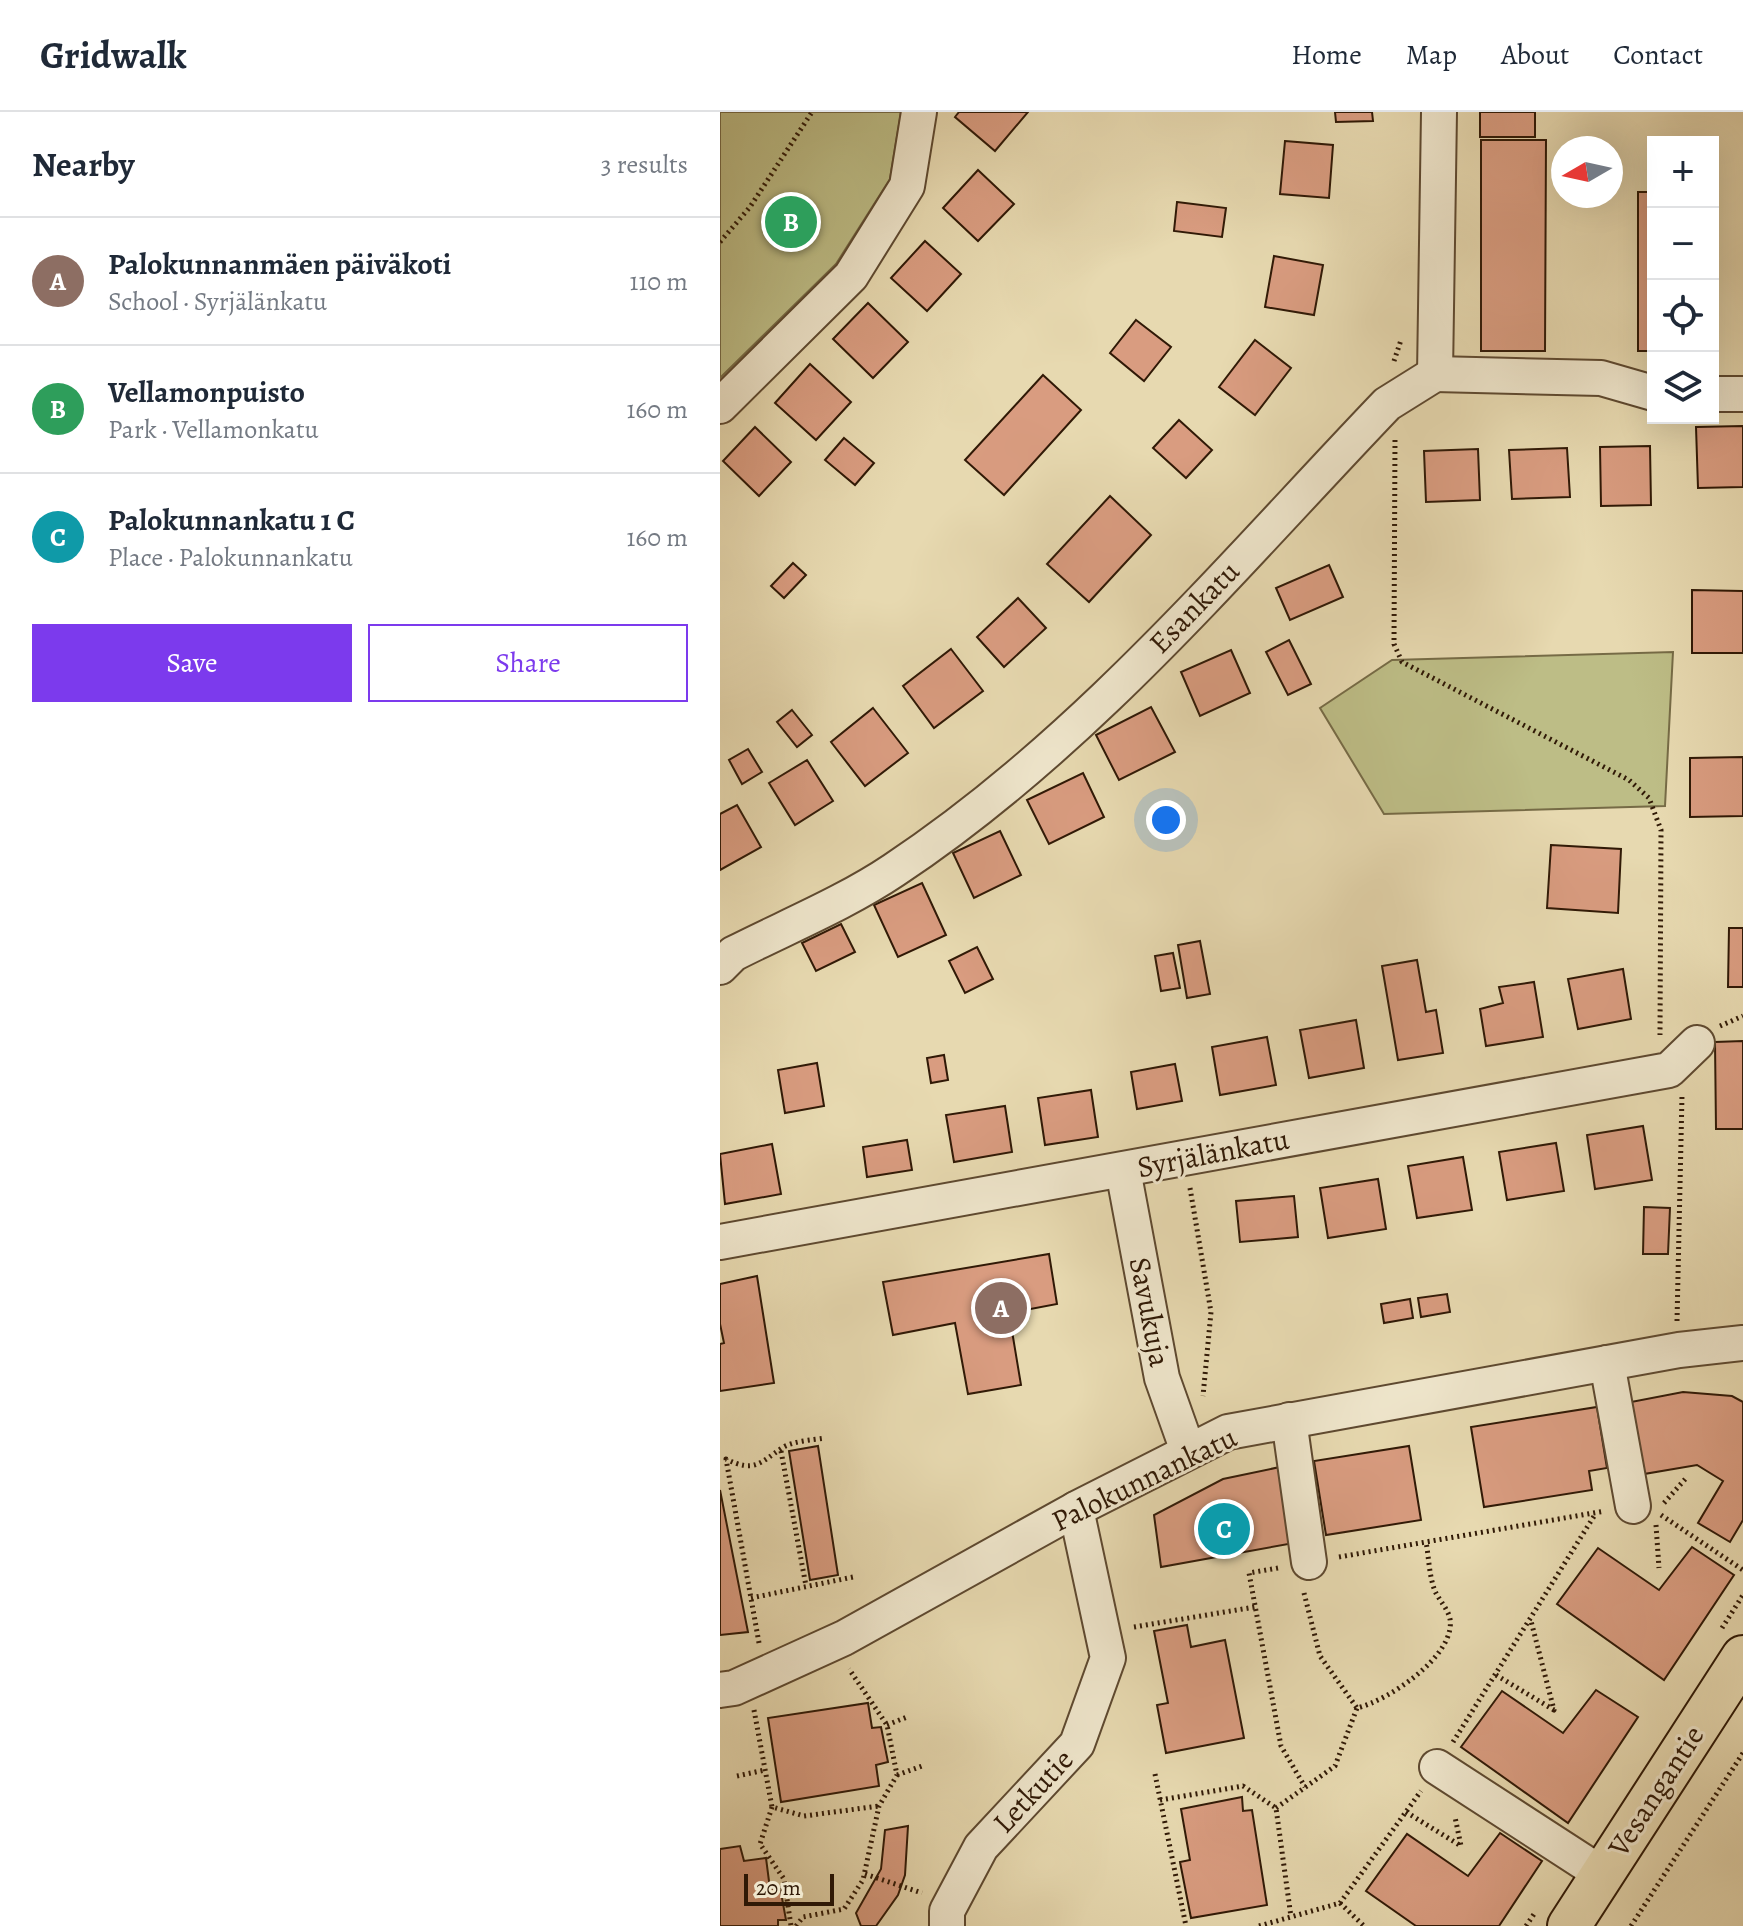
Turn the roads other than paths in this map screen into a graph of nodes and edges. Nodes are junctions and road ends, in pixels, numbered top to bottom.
1 (919, 112) edge
2 (1439, 112) edge
3 (1435, 374) junction
4 (1647, 391) edge
5 (1719, 394) edge
6 (1743, 394) edge
7 (720, 406) edge
8 (724, 952) edge
9 (1697, 1043) dead end
10 (1123, 1170) junction
11 (720, 1242) edge
12 (1743, 1343) edge
13 (1607, 1363) junction
14 (1289, 1420) junction
15 (1188, 1451) junction
16 (1076, 1509) junction
17 (1644, 1509) road end
18 (1304, 1563) road end
19 (1743, 1657) edge
20 (736, 1694) edge
21 (1437, 1767) road end
22 (1602, 1874) junction
23 (947, 1926) edge
24 (1569, 1926) edge

1 - 7 street
2 - 3 street
3 - 4 street
3 - 8 street, Esankatu
5 - 6 street
9 - 10 street, Syrjälänkatu
10 - 11 street, Syrjälänkatu
10 - 15 street, Savukuja
12 - 13 street, Palokunnankatu
13 - 14 street, Palokunnankatu
13 - 17 street
14 - 15 street, Palokunnankatu
14 - 18 street
15 - 16 street, Palokunnankatu
16 - 20 street, Palokunnankatu
16 - 23 street, Letkutie
19 - 22 main road, Vesangantie
21 - 22 street
22 - 24 main road, Vesangantie

